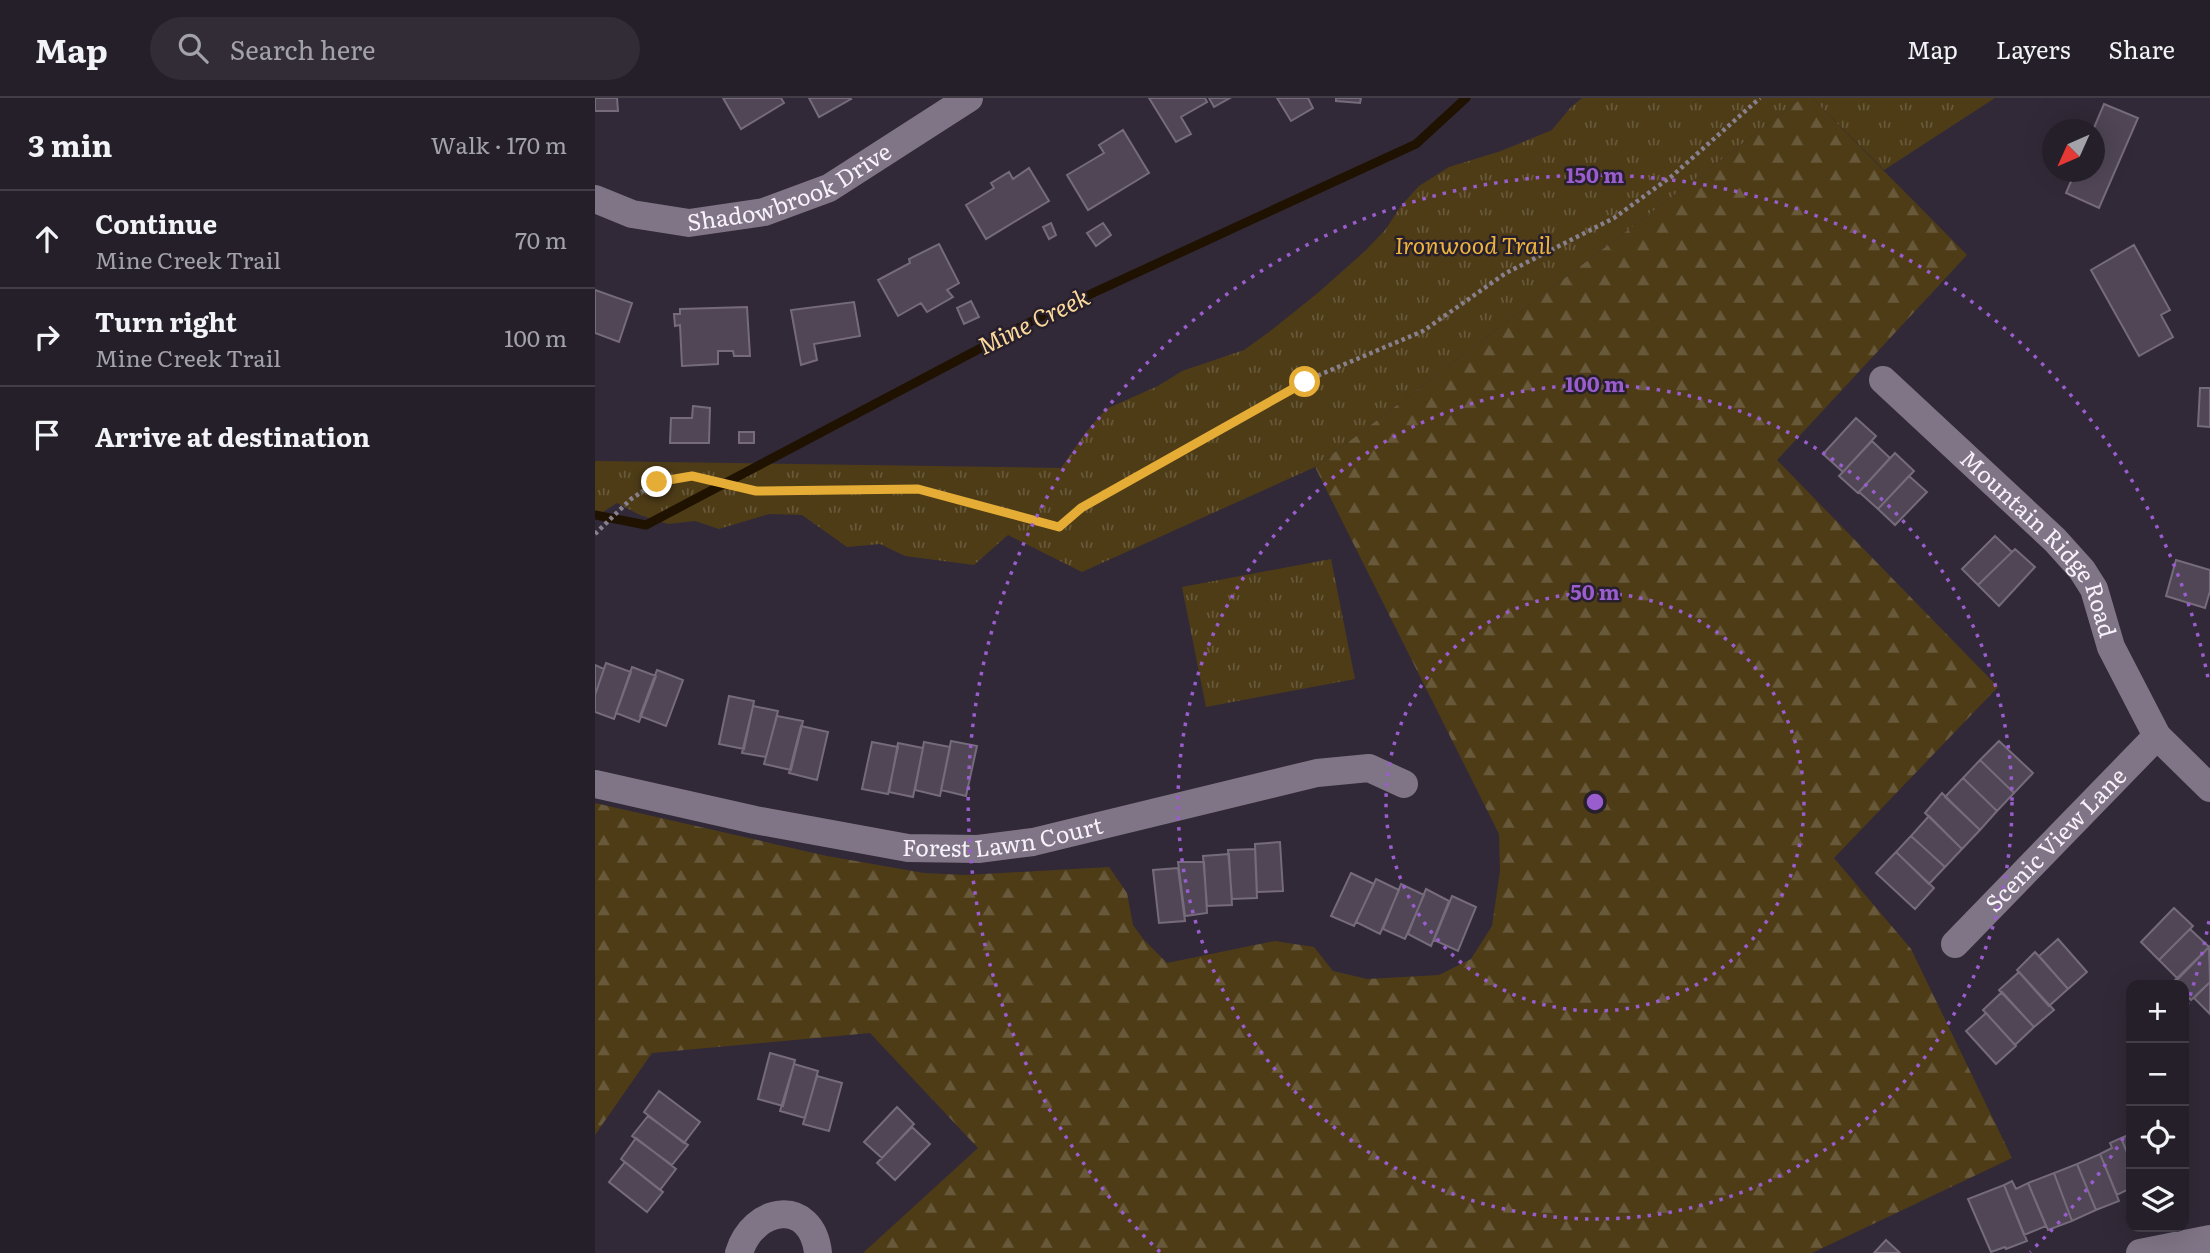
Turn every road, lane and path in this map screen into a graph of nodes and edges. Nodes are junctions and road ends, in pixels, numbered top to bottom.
1 (969, 98) edge
2 (1760, 98) edge
3 (595, 199) edge
4 (1883, 380) dead end
5 (595, 534) edge
6 (2157, 736) junction
7 (595, 784) edge
8 (1404, 784) dead end
9 (2210, 788) edge
10 (1955, 944) dead end
11 (2210, 1240) edge
12 (739, 1253) edge
13 (818, 1253) edge
14 (2140, 1253) edge

1 - 3 street, Shadowbrook Drive
2 - 5 path
4 - 6 street, Mountain Ridge Road
6 - 9 street, Mountain Ridge Road
6 - 10 street, Scenic View Lane
7 - 8 street, Forest Lawn Court
11 - 14 street
12 - 13 street

